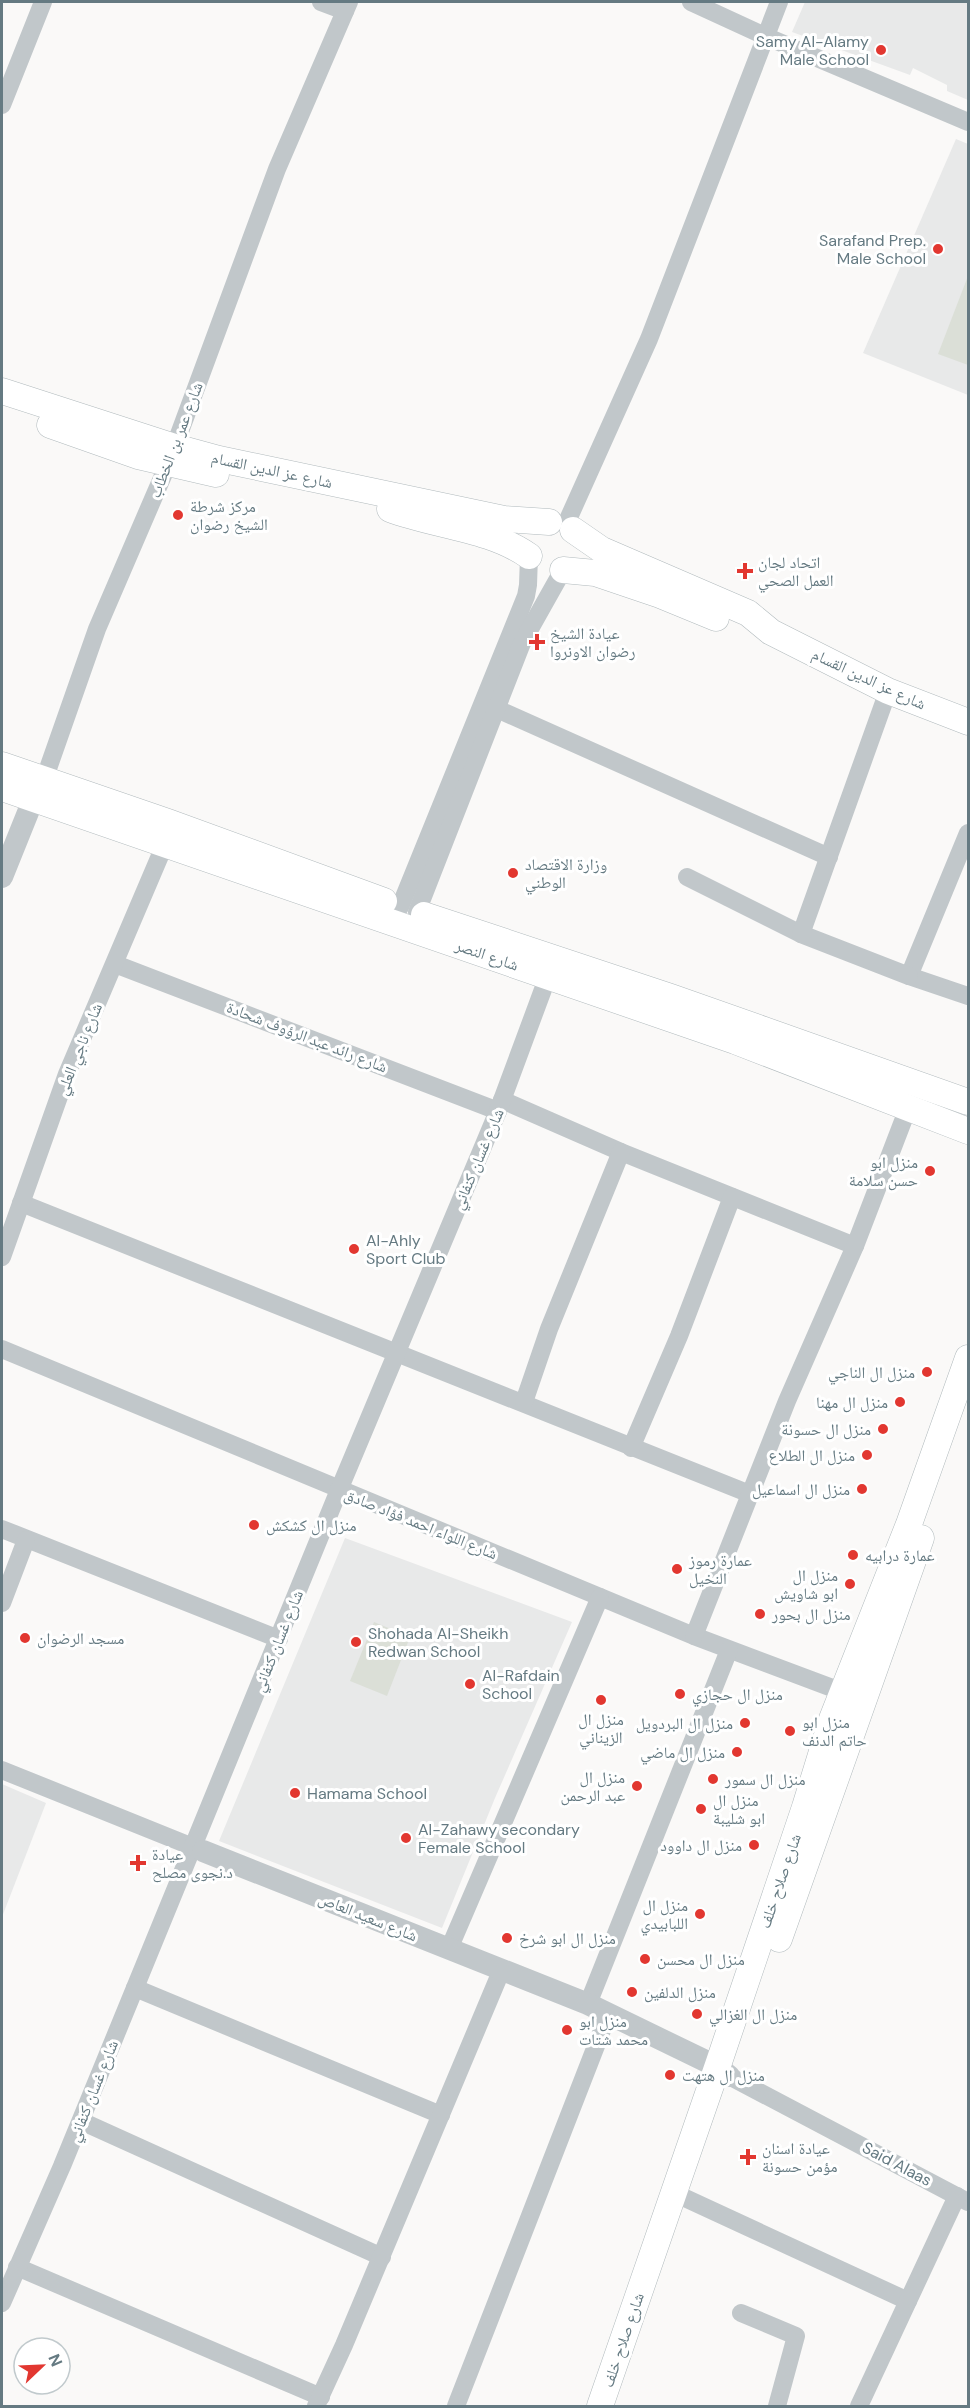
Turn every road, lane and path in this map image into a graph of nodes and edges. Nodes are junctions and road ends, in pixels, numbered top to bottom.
1 (44, 2) edge
2 (321, 2) edge
3 (691, 2) edge
4 (779, 2) edge
5 (347, 6) edge
6 (765, 36) junction
7 (2, 105) edge
8 (969, 122) edge
9 (2, 391) edge
10 (2, 408) edge
11 (172, 456) junction
12 (563, 525) junction
13 (529, 556) junction
14 (563, 570) junction
15 (771, 632) junction
16 (888, 691) junction
17 (497, 709) junction
18 (969, 722) edge
19 (2, 765) edge
20 (2, 788) edge
21 (38, 790) junction
22 (969, 833) edge
23 (165, 844) junction
24 (829, 856) junction
25 (2, 877) edge
26 (687, 877) dead end
27 (409, 909) junction
28 (801, 934) junction
29 (115, 964) junction
30 (548, 976) junction
31 (909, 976) junction
32 (969, 996) edge
33 (969, 1102) edge
34 (500, 1105) junction
35 (908, 1108) junction
36 (969, 1131) edge
37 (621, 1152) junction
38 (732, 1197) junction
39 (21, 1203) junction
40 (855, 1246) junction
41 (2, 1257) edge
42 (2, 1349) edge
43 (396, 1353) junction
44 (969, 1358) edge
45 (969, 1395) edge
46 (524, 1402) junction
47 (631, 1448) junction
48 (339, 1490) junction
49 (750, 1494) junction
50 (2, 1529) edge
51 (26, 1540) junction
52 (600, 1597) junction
53 (2, 1603) edge
54 (694, 1636) junction
55 (279, 1639) junction
56 (729, 1650) junction
57 (843, 1692) junction
58 (2, 1770) edge
59 (199, 1849) junction
60 (449, 1949) junction
61 (502, 1969) junction
62 (135, 1988) junction
63 (588, 2004) junction
64 (608, 2014) junction
65 (723, 2072) junction
66 (441, 2115) junction
67 (81, 2121) junction
68 (685, 2198) junction
69 (963, 2199) edge
70 (382, 2257) junction
71 (17, 2267) junction
72 (908, 2301) junction
73 (2, 2303) edge
74 (741, 2313) dead end
75 (318, 2402) edge
76 (456, 2406) edge
77 (600, 2406) edge
78 (616, 2406) edge
79 (777, 2406) edge
80 (859, 2406) edge

1 - 7 street
2 - 5 street
3 - 6 street
4 - 6 street
5 - 11 street, شارع عمر بن الخطاب
6 - 8 street
6 - 12 street
9 - 11 main road, شارع عز الدين القسام
10 - 11 main road, شارع عز الدين القسام
11 - 12 main road, شارع عز الدين القسام
11 - 13 main road, شارع عز الدين القسام
11 - 21 street, شارع عمر بن الخطاب
12 - 13 main road
12 - 14 main road
12 - 15 main road, شارع عز الدين القسام
13 - 14 main road
13 - 27 street
14 - 15 main road, شارع عز الدين القسام
14 - 17 street
15 - 16 main road, شارع عز الدين القسام
16 - 18 main road, شارع عز الدين القسام
16 - 24 street
17 - 24 street
17 - 27 street
19 - 21 main road, شارع النصر
20 - 21 main road, شارع النصر
21 - 23 main road, شارع النصر
21 - 25 street, شارع عمر بن الخطاب
21 - 27 main road, شارع النصر
22 - 31 street
23 - 29 street, شارع ناجي العلي
23 - 30 main road, شارع النصر
24 - 28 street
26 - 28 street
27 - 33 main road, شارع النصر
28 - 31 street
29 - 34 street, شارع رائد عبد الرؤوف شحادة
29 - 39 street, شارع ناجي العلي
30 - 34 street, شارع غسان كنفاني
30 - 35 main road, شارع النصر
31 - 32 street
34 - 37 street, شارع رائد عبد الرؤوف شحادة
34 - 43 street, شارع غسان كنفاني
35 - 36 main road, شارع النصر
35 - 40 street
37 - 38 street, شارع رائد عبد الرؤوف شحادة
37 - 46 street
38 - 40 street, شارع رائد عبد الرؤوف شحادة
38 - 47 street
39 - 41 street, شارع ناجي العلي
39 - 43 street
40 - 49 street
42 - 48 street, شارع اللواء احمد فؤاد صادق
43 - 46 street
43 - 48 street, شارع غسان كنفاني
44 - 57 main road, شارع صلاح خلف
45 - 65 main road, شارع صلاح خلف
46 - 47 street
47 - 49 street
48 - 52 street, شارع اللواء احمد فؤاد صادق
48 - 55 street, شارع غسان كنفاني
49 - 54 street
50 - 51 street
51 - 53 street
51 - 55 street
52 - 54 street, شارع اللواء احمد فؤاد صادق
52 - 60 street
54 - 56 street, شارع اللواء احمد فؤاد صادق
55 - 59 street, شارع غسان كنفاني
56 - 57 street, شارع اللواء احمد فؤاد صادق
56 - 63 street
57 - 65 main road, شارع صلاح خلف
58 - 59 street, شارع سعيد العاص
59 - 60 street, شارع سعيد العاص
59 - 62 street, شارع غسان كنفاني
60 - 61 street, شارع سعيد العاص
61 - 63 street, شارع سعيد العاص
61 - 66 street
62 - 66 street
62 - 67 street, شارع غسان كنفاني
63 - 64 street, شارع سعيد العاص
64 - 65 street, شارع سعيد العاص
64 - 76 street
65 - 68 main road, شارع صلاح خلف
65 - 69 street, Said Alaas
65 - 77 main road, شارع صلاح خلف
66 - 70 street
67 - 70 street
67 - 71 street, شارع غسان كنفاني
68 - 72 street
68 - 78 main road, شارع صلاح خلف
69 - 72 street
70 - 75 street
71 - 73 street, شارع غسان كنفاني
71 - 75 street
72 - 80 street
74 - 79 street

